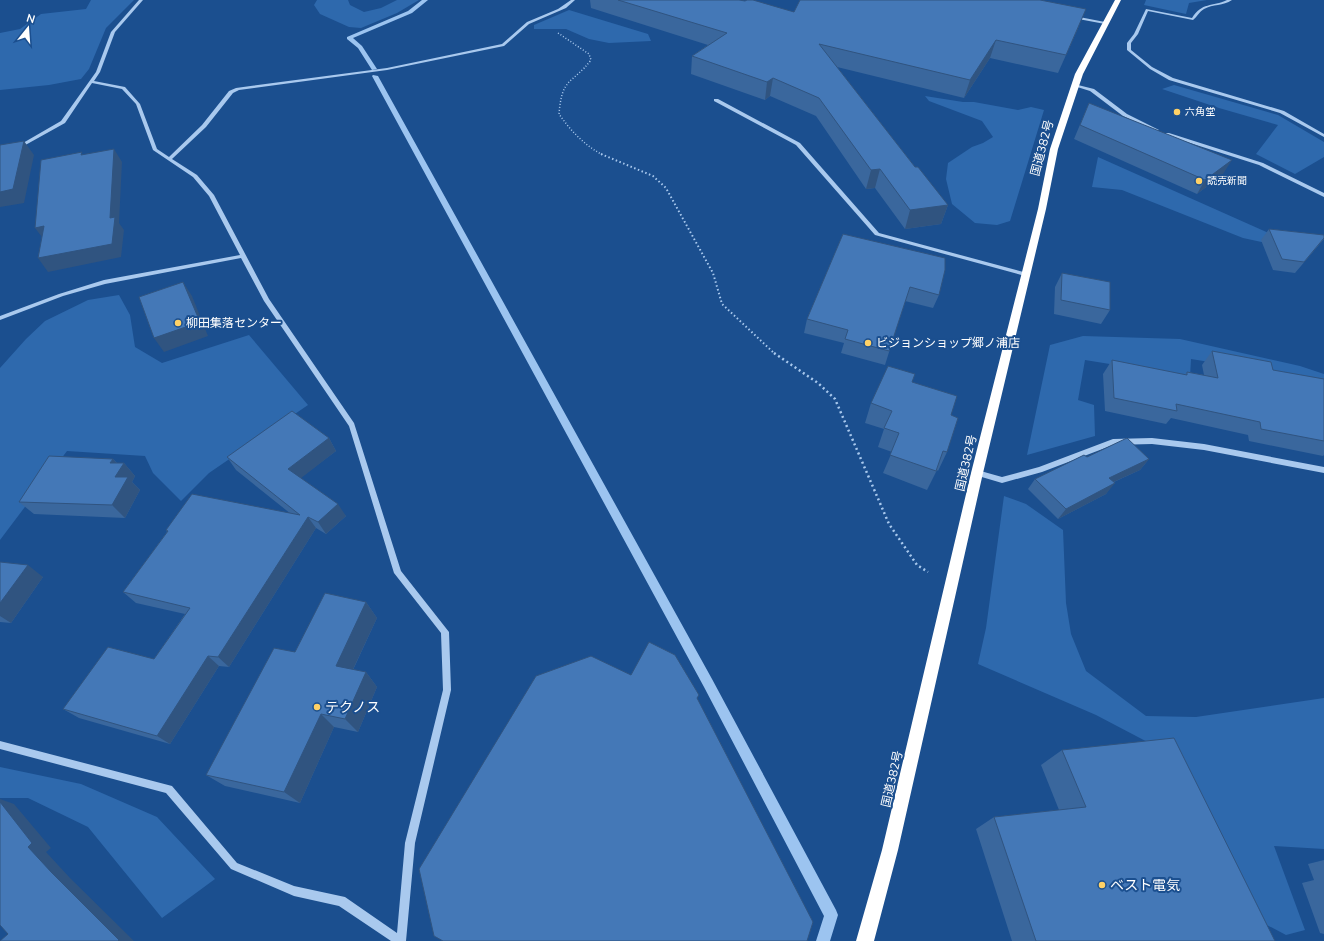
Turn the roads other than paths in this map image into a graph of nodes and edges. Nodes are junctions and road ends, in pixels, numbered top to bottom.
1 (141, 0) edge
2 (573, 0) edge
3 (1118, 0) edge
4 (1230, 0) edge
5 (1071, 16) edge
6 (1105, 23) junction
7 (91, 82) junction
8 (1076, 85) junction
9 (716, 100) dead end
10 (1324, 136) edge
11 (16, 148) edge
12 (170, 158) junction
13 (1324, 195) edge
14 (243, 256) junction
15 (1025, 274) junction
16 (0, 318) edge
17 (1324, 470) edge
18 (977, 473) junction
19 (0, 745) edge
20 (400, 941) edge
21 (865, 941) edge

1 - 7 street
2 - 12 street
3 - 6 highway, 国道382号
4 - 10 street
5 - 6 street
6 - 8 highway, 国道382号
7 - 11 street
7 - 12 street
8 - 13 street
8 - 15 highway, 国道382号
9 - 15 street
12 - 14 street
14 - 16 street
14 - 20 street
15 - 18 highway, 国道382号
17 - 18 street
18 - 21 highway, 国道382号
19 - 20 street

